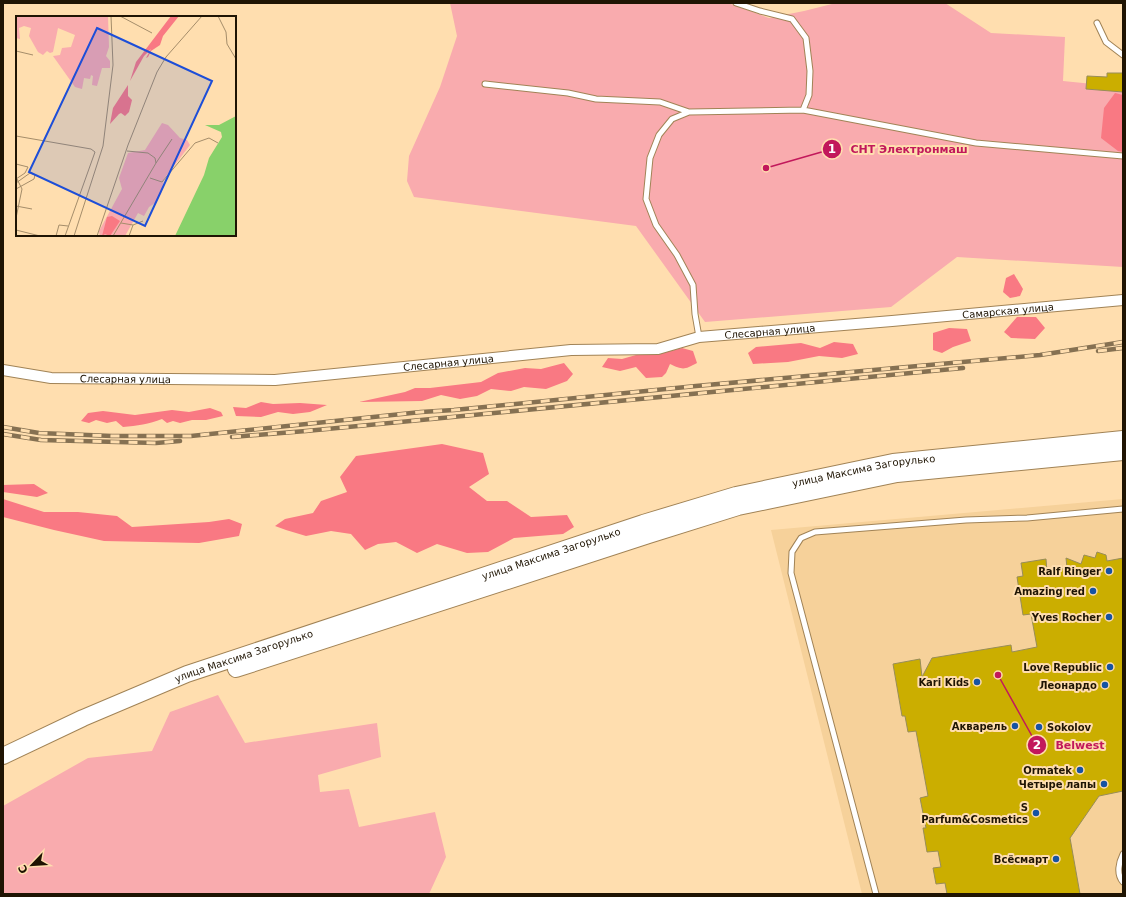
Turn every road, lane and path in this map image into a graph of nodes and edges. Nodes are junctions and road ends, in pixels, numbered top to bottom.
1 (736, 3) edge
2 (1097, 23) dead end
3 (1123, 54) edge
4 (485, 84) dead end
5 (803, 110) junction
6 (689, 112) junction
7 (1123, 156) edge
8 (1123, 300) edge
9 (892, 321) joint
10 (699, 337) junction
11 (3, 370) edge
12 (1123, 439) edge
13 (1123, 452) edge
14 (1123, 509) edge
15 (3, 756) edge
16 (3, 768) edge
17 (1123, 854) edge
18 (1123, 882) edge
19 (876, 894) edge

1 - 5 lane
2 - 3 lane
4 - 6 lane
5 - 6 lane
5 - 7 lane
6 - 10 lane
8 - 9 street, Самарская улица
9 - 10 street, Слесарная улица
10 - 11 street, Слесарная улица
12 - 15 main road, улица Максима Загорулько
13 - 16 main road, улица Максима Загорулько
14 - 19 lane
17 - 18 lane

